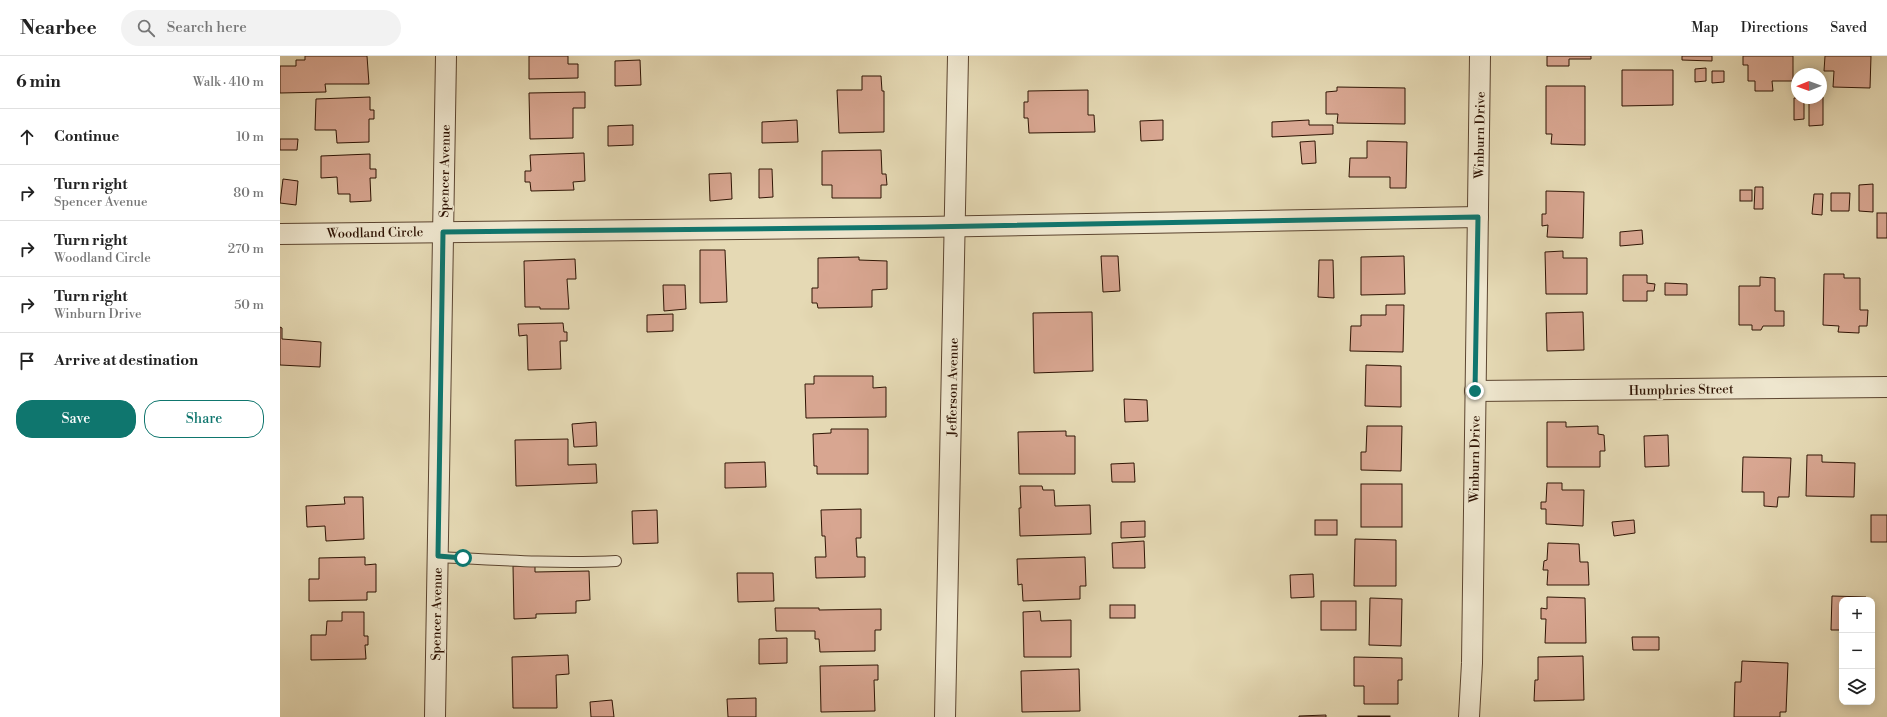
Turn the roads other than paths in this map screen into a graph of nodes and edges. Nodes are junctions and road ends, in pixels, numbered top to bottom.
1 (446, 56) edge
2 (958, 56) edge
3 (1480, 56) edge
4 (1478, 217) junction
5 (955, 226) junction
6 (443, 232) junction
7 (280, 234) edge
8 (1887, 387) edge
9 (1475, 391) junction
10 (438, 556) junction
11 (616, 561) dead end
12 (435, 717) edge
13 (945, 717) edge
14 (1469, 717) edge

1 - 6 street, Spencer Avenue
2 - 5 street, Jefferson Avenue
3 - 4 street, Winburn Drive
4 - 5 street, Woodland Circle
4 - 9 street, Winburn Drive
5 - 6 street, Woodland Circle
5 - 13 street, Jefferson Avenue
6 - 7 street, Woodland Circle
6 - 10 street, Spencer Avenue
8 - 9 street, Humphries Street
9 - 14 street, Winburn Drive
10 - 11 lane
10 - 12 street, Spencer Avenue

